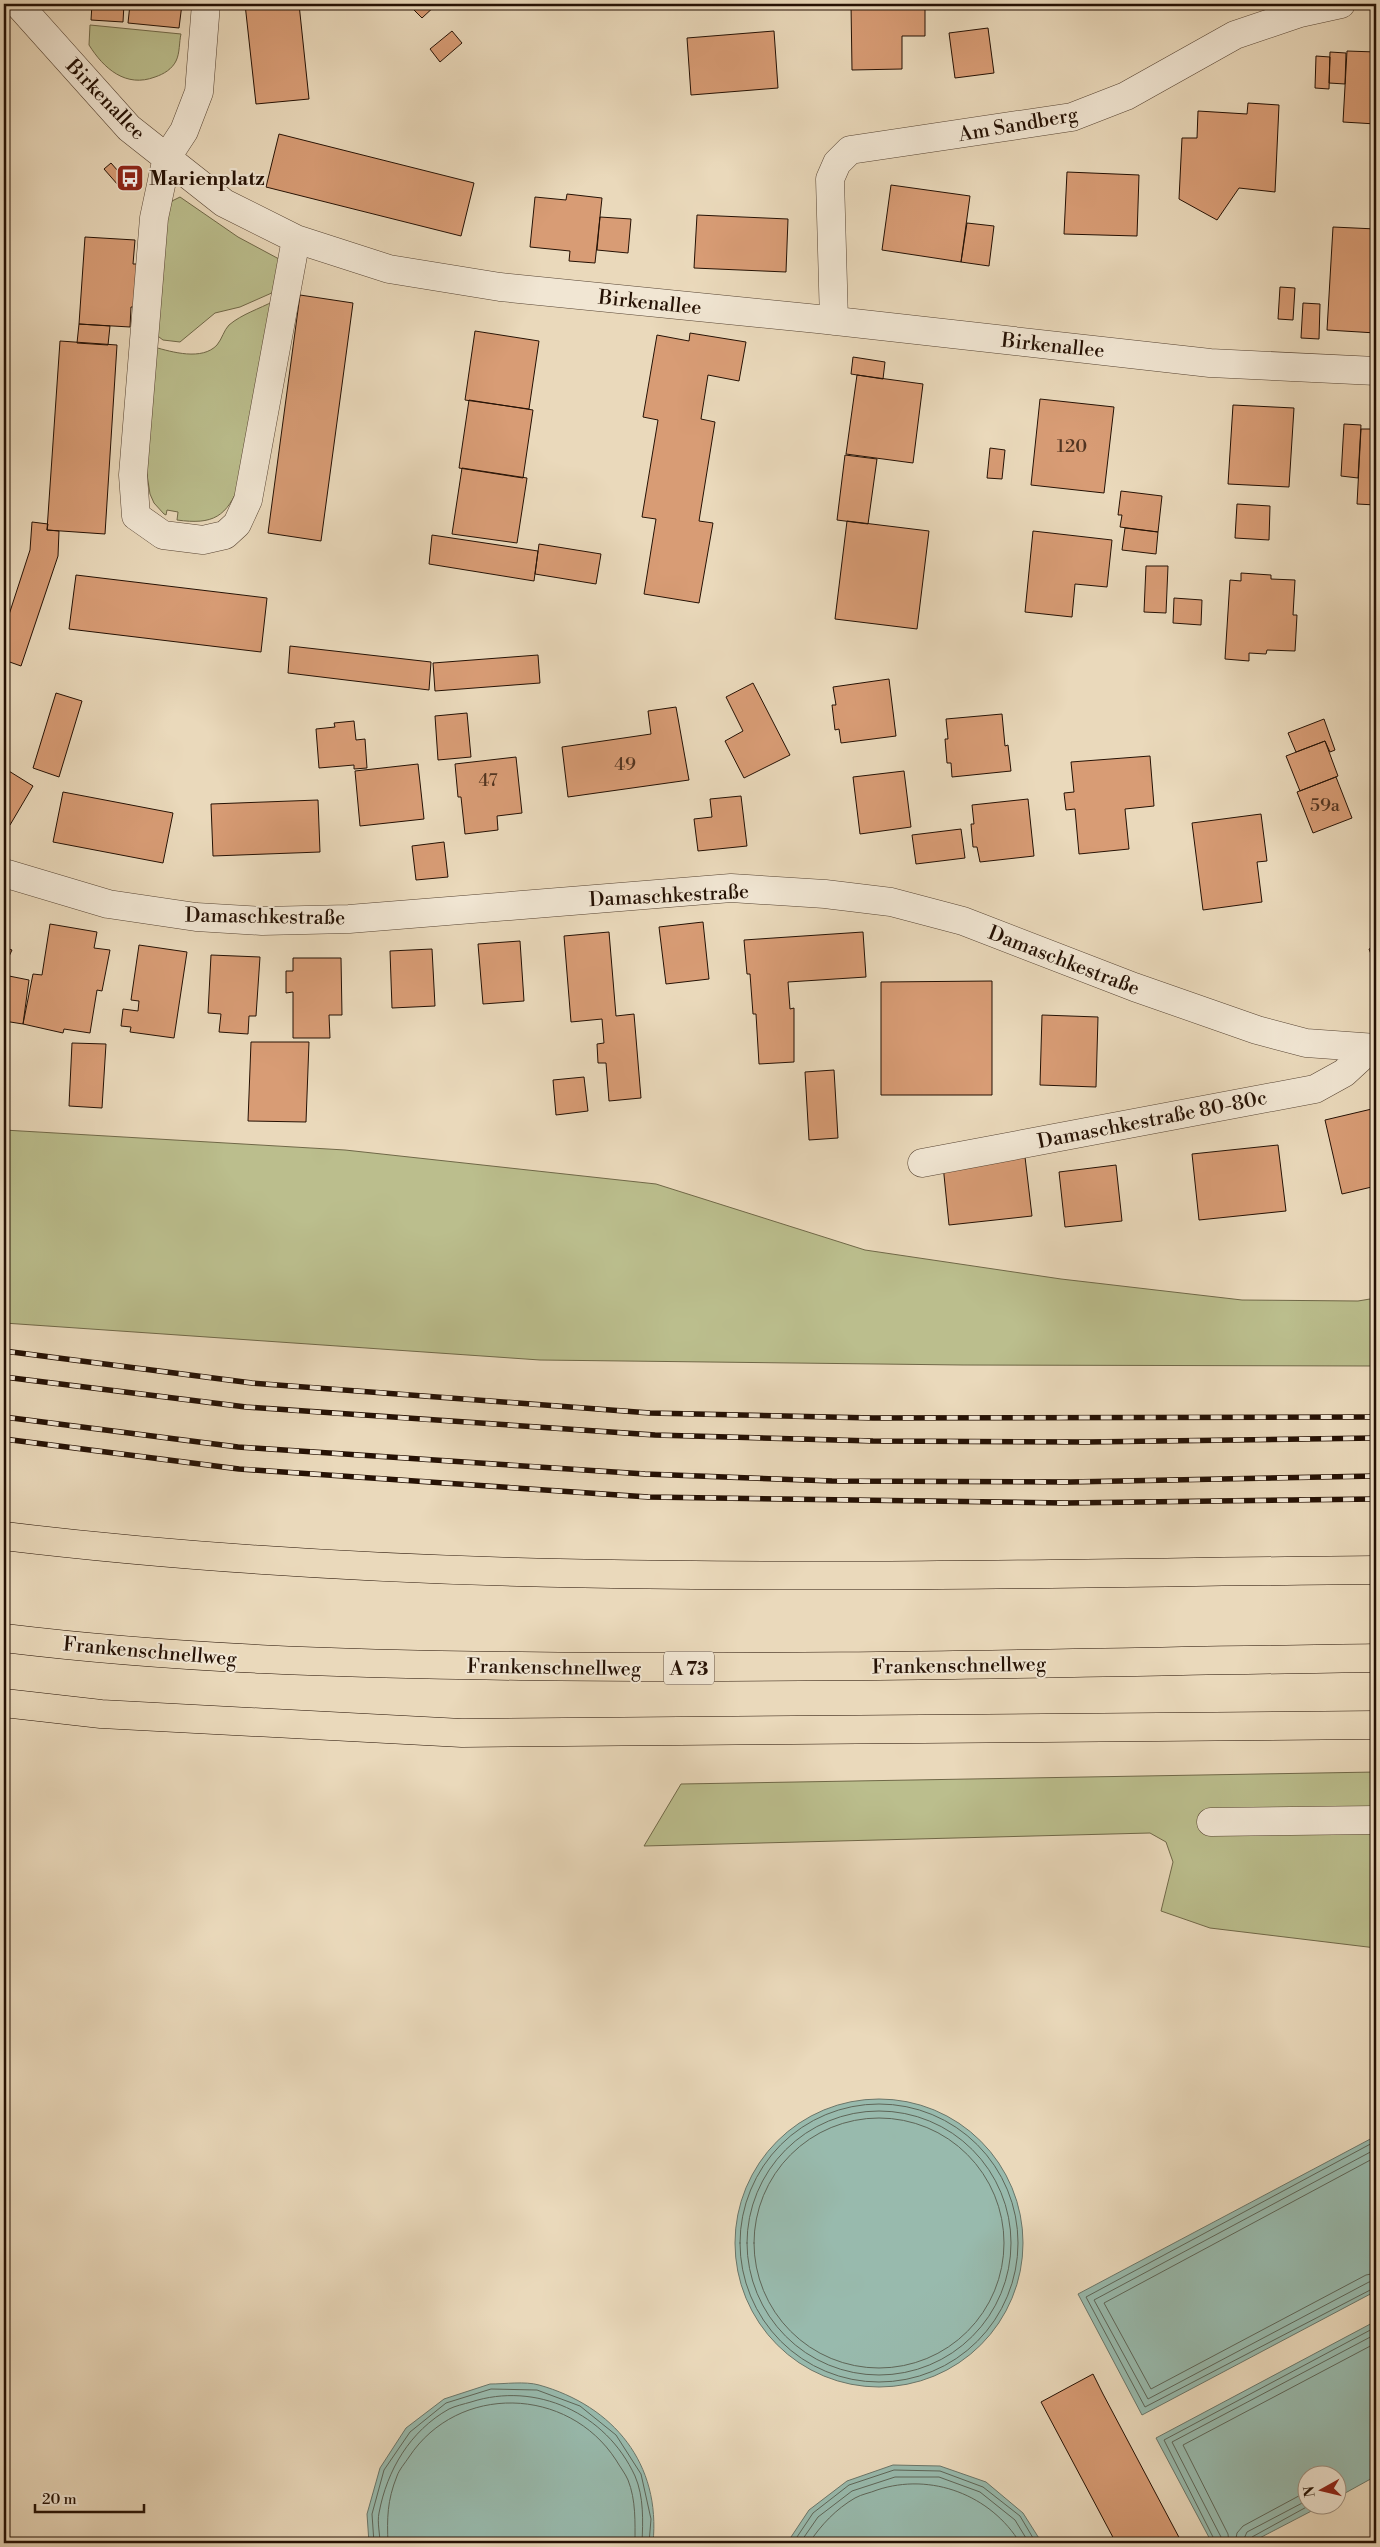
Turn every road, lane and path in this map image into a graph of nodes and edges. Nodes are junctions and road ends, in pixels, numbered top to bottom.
1 (18, 4) edge
2 (206, 4) edge
3 (1341, 4) edge
4 (42, 14) edge
5 (167, 157) junction
6 (296, 239) junction
7 (834, 321) junction
8 (1376, 371) edge
9 (4, 873) edge
10 (1373, 1048) edge
11 (922, 1163) dead end
12 (4, 1536) edge
13 (1376, 1570) edge
14 (4, 1638) edge
15 (1376, 1658) edge
16 (4, 1703) edge
17 (1376, 1725) edge
18 (1376, 1820) edge
19 (1211, 1822) dead end

1 - 4 street, Birkenallee
2 - 5 street
3 - 7 street, Am Sandberg
4 - 5 street, Birkenallee
5 - 6 street, Birkenallee
5 - 6 street
6 - 7 street, Birkenallee
7 - 8 street, Birkenallee
9 - 10 street, Damaschkestraße
10 - 11 street, Damaschkestraße 80-80c
12 - 13 main road
14 - 15 main road, Frankenschnellweg / A 73
16 - 17 main road
18 - 19 street

